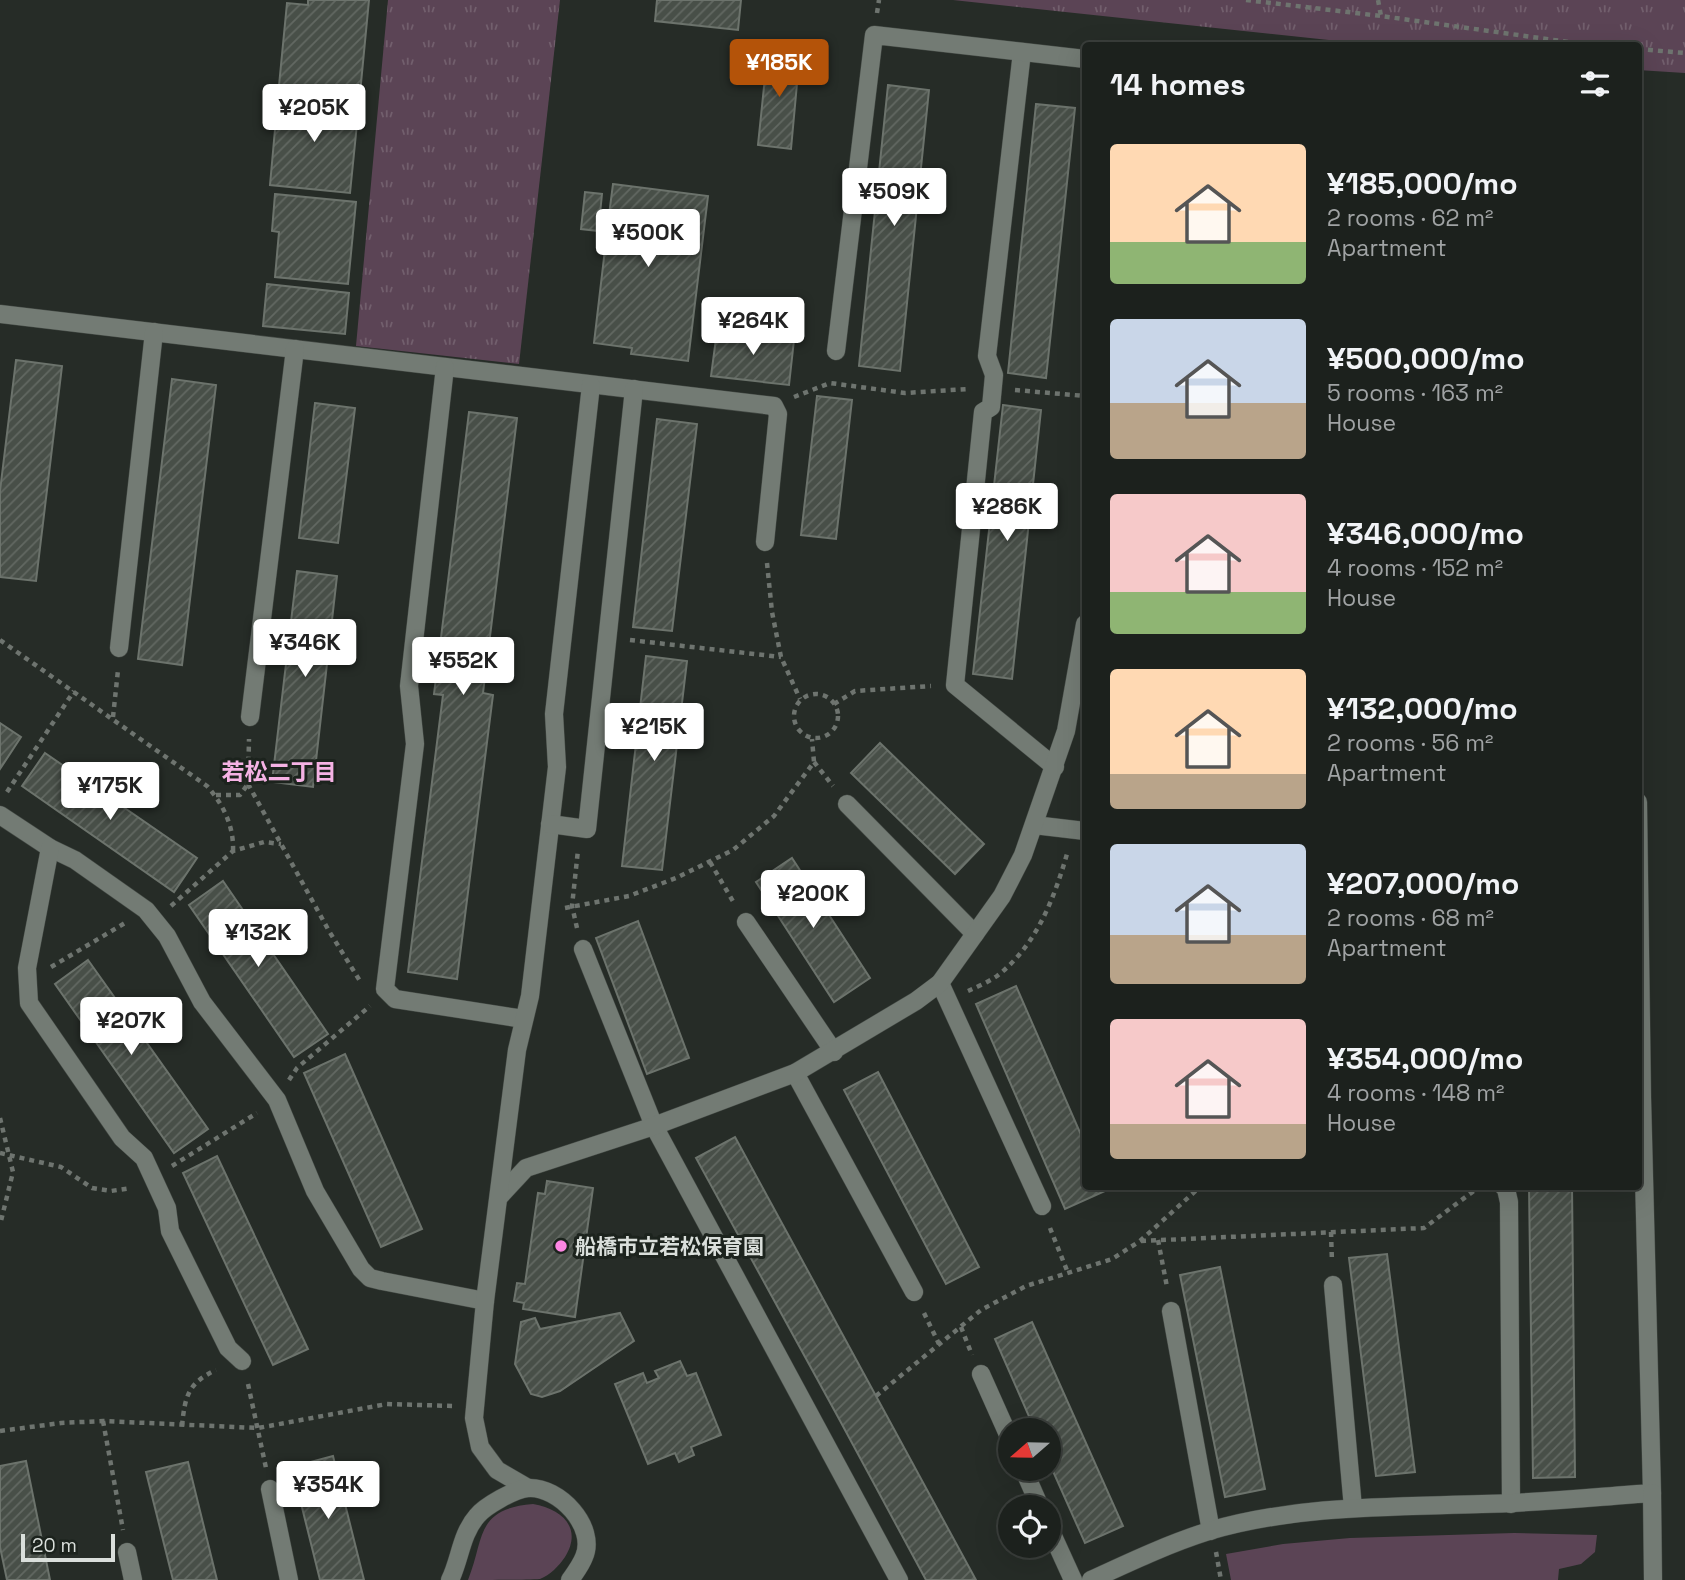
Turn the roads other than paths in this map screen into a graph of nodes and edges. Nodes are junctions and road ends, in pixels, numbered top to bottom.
1 (1022, 52) junction
2 (1082, 59) edge
3 (0, 314) edge
4 (154, 332) junction
5 (295, 349) junction
6 (836, 351) dead end
7 (445, 367) junction
8 (592, 385) junction
9 (634, 389) junction
10 (765, 542) road end
11 (1082, 641) edge
12 (120, 648) road end
13 (250, 717) road end
14 (1055, 767) junction
15 (847, 804) dead end
16 (0, 815) edge
17 (550, 824) junction
18 (1034, 825) junction
19 (1082, 831) edge
20 (51, 848) junction
21 (746, 922) road end
22 (975, 934) junction
23 (583, 949) road end
24 (940, 983) junction
25 (524, 1018) junction
26 (834, 1052) junction
27 (795, 1073) junction
28 (654, 1126) junction
29 (1642, 1162) edge
30 (1506, 1190) edge
31 (500, 1196) junction
32 (1042, 1206) road end
33 (1333, 1285) dead end
34 (914, 1292) road end
35 (485, 1301) junction
36 (1171, 1311) road end
37 (242, 1361) road end
38 (981, 1374) dead end
39 (1001, 1418) edge
40 (528, 1488) junction
41 (270, 1489) road end
42 (1652, 1493) junction
43 (1511, 1504) junction
44 (1353, 1508) junction
45 (1213, 1539) junction
46 (127, 1552) road end
47 (1061, 1554) edge
48 (133, 1580) edge
49 (289, 1580) edge
50 (450, 1580) edge
51 (570, 1580) edge
52 (899, 1580) edge
53 (1073, 1580) edge
54 (1091, 1580) edge
55 (1653, 1580) edge

1 - 2 street
1 - 6 street
1 - 14 street
3 - 4 street
4 - 5 street
4 - 12 street
5 - 7 street
5 - 13 street
7 - 8 street
7 - 25 street
8 - 9 street
8 - 17 street
9 - 10 street
9 - 17 street
11 - 14 street
14 - 18 street
15 - 22 street
16 - 20 street
17 - 25 street
18 - 19 street
18 - 22 street
20 - 35 street
20 - 37 street
21 - 26 street
22 - 24 street
23 - 28 street
24 - 26 street
24 - 32 street
25 - 31 street
26 - 27 street
27 - 28 street
27 - 34 street
28 - 31 street
28 - 52 street
29 - 42 street
30 - 43 street
31 - 35 street
33 - 44 street
35 - 40 street
36 - 45 street
38 - 39 street
40 - 50 street
40 - 51 street
41 - 49 street
42 - 43 street
42 - 55 street
43 - 44 street
44 - 45 street
45 - 54 street
46 - 48 street
47 - 53 street

